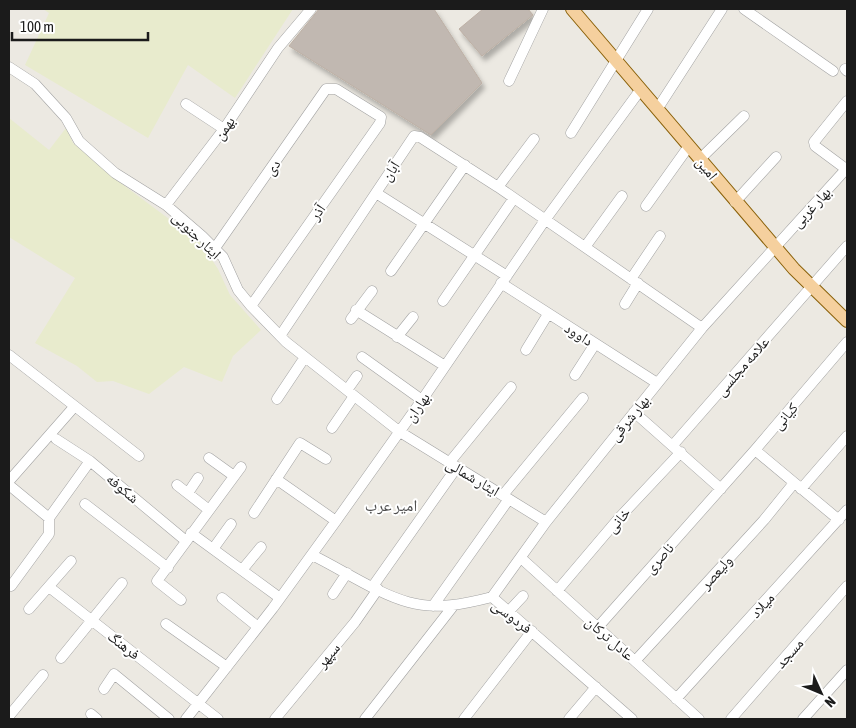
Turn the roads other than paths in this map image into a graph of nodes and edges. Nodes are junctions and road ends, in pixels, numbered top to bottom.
1 (311, 9) edge
2 (543, 9) edge
3 (572, 9) edge
4 (648, 9) edge
5 (722, 9) edge
6 (744, 9) edge
7 (615, 60) junction
8 (9, 67) edge
9 (833, 71) dead end
10 (509, 81) dead end
11 (330, 87) joint
12 (641, 89) junction
13 (847, 101) edge
14 (186, 104) dead end
15 (658, 108) junction
16 (744, 116) dead end
17 (224, 130) junction
18 (571, 132) dead end
19 (534, 139) dead end
20 (689, 146) junction
21 (776, 157) dead end
22 (700, 159) junction
23 (465, 165) junction
24 (846, 168) edge
25 (498, 187) junction
26 (376, 193) junction
27 (622, 196) dead end
28 (514, 198) junction
29 (735, 202) junction
30 (166, 205) junction
31 (646, 206) dead end
32 (545, 220) junction
33 (424, 224) junction
34 (660, 236) dead end
35 (774, 246) junction
36 (847, 246) edge
37 (586, 247) junction
38 (215, 248) junction
39 (475, 255) junction
40 (391, 271) dead end
41 (504, 279) junction
42 (635, 281) junction
43 (811, 287) junction
44 (372, 291) dead end
45 (443, 301) dead end
46 (625, 304) dead end
47 (251, 306) junction
48 (548, 314) junction
49 (412, 317) dead end
50 (847, 321) edge
51 (702, 328) junction
52 (280, 336) junction
53 (397, 337) junction
54 (847, 342) edge
55 (595, 344) junction
56 (526, 350) dead end
57 (9, 355) edge
58 (305, 357) junction
59 (362, 357) dead end
60 (445, 366) junction
61 (575, 375) dead end
62 (357, 376) dead end
63 (657, 383) junction
64 (511, 387) dead end
65 (350, 393) junction
66 (583, 398) dead end
67 (277, 399) dead end
68 (422, 400) junction
69 (74, 407) junction
70 (634, 412) junction
71 (332, 428) dead end
72 (400, 432) junction
73 (847, 436) edge
74 (56, 439) dead end
75 (677, 449) junction
76 (756, 450) junction
77 (139, 456) dead end
78 (209, 458) dead end
79 (326, 459) dead end
80 (90, 461) junction
81 (453, 465) junction
82 (241, 467) dead end
83 (234, 476) junction
84 (198, 478) dead end
85 (276, 479) junction
86 (9, 483) edge
87 (177, 485) dead end
88 (797, 486) junction
89 (721, 489) junction
90 (188, 494) junction
91 (506, 497) junction
92 (85, 504) dead end
93 (209, 510) junction
94 (847, 510) edge
95 (254, 513) dead end
96 (49, 518) junction
97 (839, 520) junction
98 (336, 521) junction
99 (546, 522) junction
100 (231, 524) dead end
101 (189, 538) junction
102 (261, 547) dead end
103 (213, 549) junction
104 (312, 555) junction
105 (521, 558) junction
106 (71, 561) dead end
107 (168, 568) junction
108 (242, 570) junction
109 (347, 573) junction
110 (122, 583) dead end
111 (11, 586) dead end
112 (49, 586) junction
113 (847, 586) edge
114 (376, 587) junction
115 (558, 591) junction
116 (332, 594) dead end
117 (523, 596) dead end
118 (492, 597) junction
119 (222, 598) dead end
120 (280, 598) junction
121 (181, 600) dead end
122 (454, 605) junction
123 (433, 606) junction
124 (29, 610) dead end
125 (509, 611) junction
126 (92, 620) junction
127 (166, 624) dead end
128 (258, 627) junction
129 (598, 627) junction
130 (532, 631) junction
131 (61, 658) dead end
132 (636, 660) junction
133 (227, 667) junction
134 (847, 670) edge
135 (43, 675) dead end
136 (596, 687) junction
137 (104, 688) dead end
138 (676, 699) junction
139 (198, 703) junction
140 (9, 716) edge
141 (169, 719) edge
142 (186, 719) edge
143 (218, 719) edge
144 (275, 719) edge
145 (365, 719) edge
146 (464, 719) edge
147 (569, 719) edge
148 (632, 719) edge
149 (699, 719) edge
150 (731, 719) edge
151 (803, 719) edge

1 - 17 street, بهمن
2 - 10 street
3 - 7 main road, امین
4 - 7 street
5 - 15 street
6 - 9 street
7 - 12 main road, امین
7 - 18 street
8 - 30 street, ایثار جنوبی
11 - 38 street, دی
11 - 47 street, آذر
12 - 15 main road, امین
12 - 32 street, بهاران
13 - 24 street
14 - 17 street
15 - 20 main road, امین
16 - 22 street
17 - 30 street, بهمن
19 - 25 street
20 - 22 main road, امین
20 - 31 street
21 - 29 street
22 - 29 main road, امین
23 - 25 street, آبان
23 - 26 street, آبان
23 - 33 street
24 - 35 street, بهار غربی
25 - 28 street, آبان
26 - 33 street, داوود
26 - 52 street, آبان
27 - 37 street
28 - 32 street, آبان
28 - 39 street
29 - 35 main road, امین
30 - 38 street, ایثار جنوبی
32 - 37 street
32 - 41 street, بهاران
33 - 39 street, داوود
33 - 40 street
34 - 42 street
35 - 43 main road, امین
35 - 51 street, بهار شرقی
36 - 43 street, علامه مجلسی
37 - 42 street
38 - 47 street, ایثار جنوبی
39 - 41 street, داوود
39 - 45 street
41 - 48 street, داوود
41 - 60 street, بهاران
42 - 46 street
42 - 51 street
43 - 50 main road, امین
43 - 75 street, علامه مجلسی
44 - 53 street
47 - 52 street, ایثار جنوبی
48 - 55 street, داوود
48 - 56 street
49 - 53 street
51 - 63 street, بهار شرقی
52 - 58 street, ایثار جنوبی
53 - 60 street
54 - 76 street, کیانی
55 - 61 street
55 - 63 street, داوود
57 - 69 street
58 - 65 street, ایثار جنوبی
58 - 67 street
59 - 68 street
60 - 68 street, بهاران
62 - 65 street
63 - 70 street, بهار شرقی
64 - 81 street, سپهر
65 - 71 street
65 - 72 street, ایثار جنوبی
66 - 91 street
68 - 72 street, بهاران
69 - 77 street
69 - 86 street
70 - 75 street
70 - 99 street, بهار شرقی
72 - 81 street, ایثار شمالی
72 - 98 street, بهاران
73 - 88 street, ولیعصر
74 - 80 street, شکوفه
75 - 89 street
75 - 115 street, خانی
76 - 88 street
76 - 89 street, کیانی
78 - 83 street
79 - 85 street
80 - 96 street
80 - 101 street, شکوفه
81 - 91 street, ایثار شمالی
81 - 114 street, سپهر
82 - 83 street
83 - 93 street
84 - 90 street
85 - 95 street
85 - 98 street
86 - 96 street
87 - 90 street
88 - 97 street
88 - 132 street, ولیعصر
89 - 129 street, ناصری
90 - 93 street
91 - 99 street, ایثار شمالی
91 - 123 street
92 - 107 street
93 - 101 street
94 - 97 street, میلاد
96 - 111 street
97 - 138 street, میلاد
98 - 104 street, بهاران
99 - 105 street, بهار شرقی
100 - 103 street
101 - 103 street, شکوفه
101 - 107 street
102 - 108 street
103 - 108 street, شکوفه
104 - 109 street, فردوسی
104 - 120 street, بهاران
105 - 115 street, عادل ترکان
105 - 118 street, بهار شرقی
106 - 112 street
107 - 121 street
108 - 120 street, شکوفه
109 - 114 street, فردوسی
109 - 116 street
110 - 126 street
112 - 124 street
112 - 126 street, فرهنگ
113 - 150 street, مسجد
114 - 123 street, فردوسی
114 - 144 street, سپهر
115 - 129 street, عادل ترکان
117 - 125 street
118 - 122 street, فردوسی
118 - 125 street, فردوسی
119 - 128 street
120 - 128 street, بهاران
122 - 123 street, فردوسی
122 - 145 street
125 - 130 street, فردوسی
126 - 131 street
126 - 139 street, فرهنگ
127 - 133 street
128 - 133 street, بهاران
129 - 132 street, عادل ترکان
130 - 136 street, فردوسی
130 - 146 street
132 - 138 street, عادل ترکان
133 - 139 street, بهاران
134 - 151 street
135 - 140 street
136 - 147 street
136 - 148 street, فردوسی
137 - 141 street
138 - 149 street, عادل ترکان
139 - 142 street, بهاران
139 - 143 street, فرهنگ

